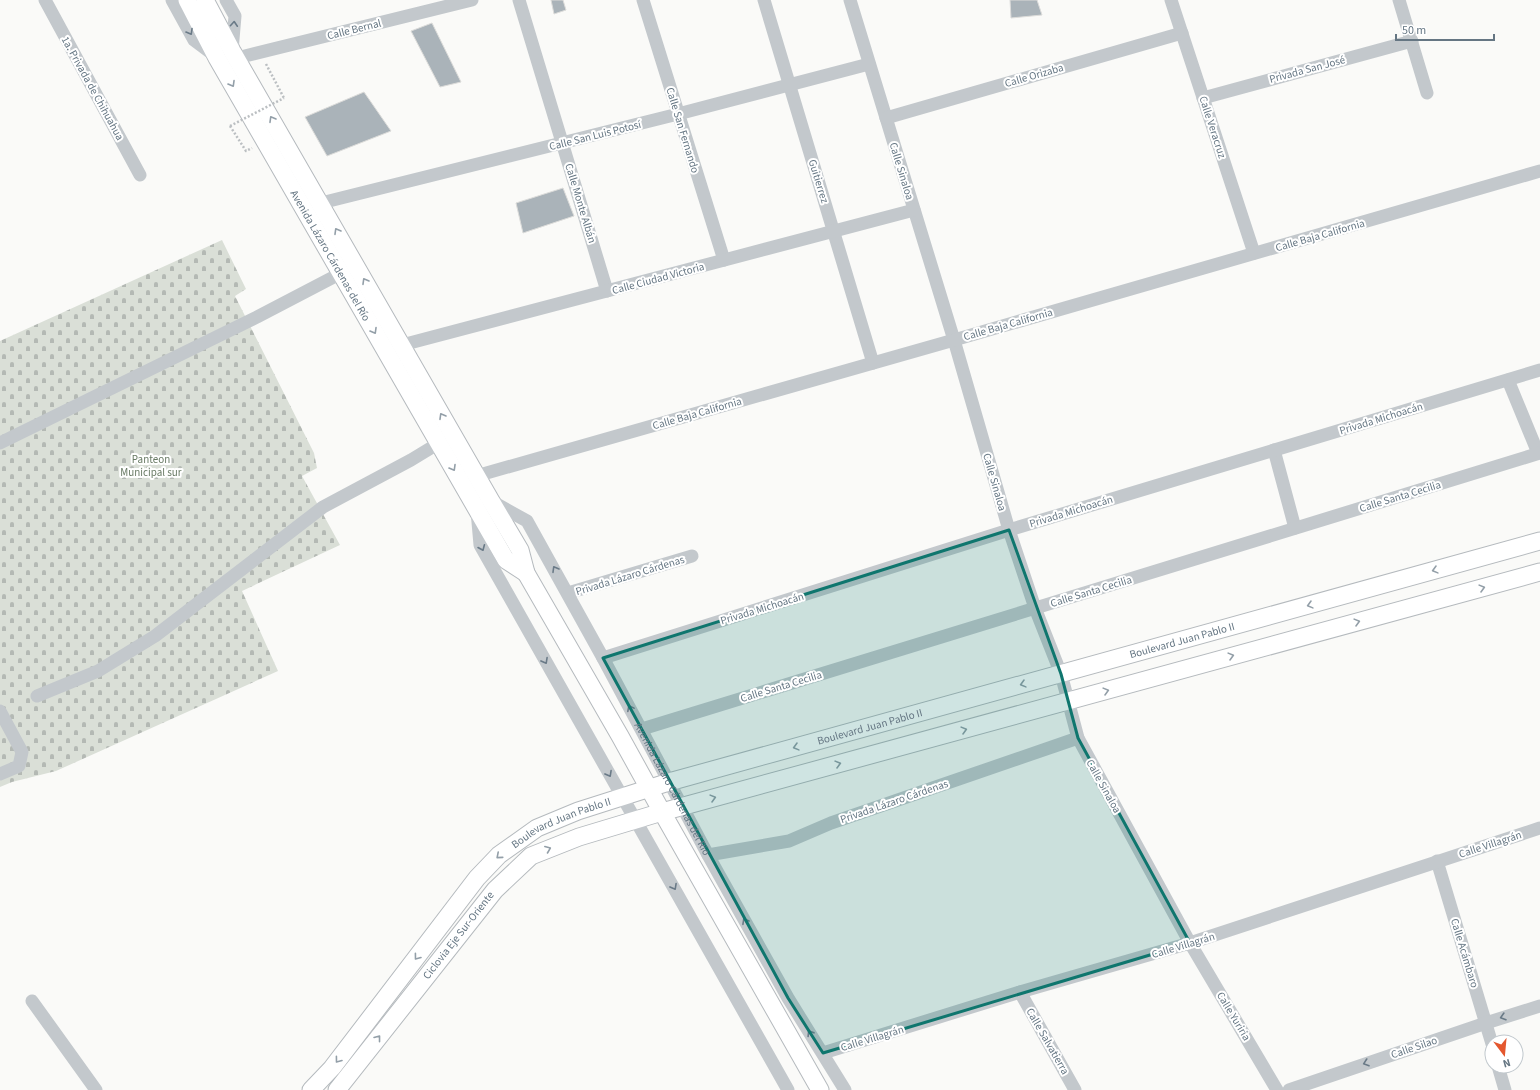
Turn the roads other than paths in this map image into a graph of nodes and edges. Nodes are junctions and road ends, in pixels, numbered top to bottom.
1 (45, 0) edge
2 (172, 0) edge
3 (187, 0) edge
4 (205, 0) edge
5 (226, 0) edge
6 (472, 0) edge
7 (519, 0) edge
8 (643, 0) edge
9 (764, 0) edge
10 (850, 0) edge
11 (1171, 0) edge
12 (1399, 0) edge
13 (1182, 33) junction
14 (1412, 41) junction
15 (229, 56) junction
16 (869, 64) junction
17 (790, 85) junction
18 (1427, 93) dead end
19 (1203, 98) junction
20 (678, 114) junction
21 (886, 118) junction
22 (562, 143) junction
23 (1540, 171) edge
24 (140, 175) dead end
25 (321, 203) junction
26 (914, 210) junction
27 (834, 232) junction
28 (1254, 254) junction
29 (724, 260) junction
30 (356, 265) junction
31 (341, 273) junction
32 (607, 291) junction
33 (954, 340) junction
34 (402, 345) junction
35 (873, 363) junction
36 (1540, 370) edge
37 (1508, 380) junction
38 (439, 443) junction
39 (0, 444) edge
40 (1274, 450) junction
41 (1539, 453) edge
42 (476, 476) junction
43 (484, 505) junction
44 (1295, 528) junction
45 (1009, 530) junction
46 (1540, 541) edge
47 (692, 556) dead end
48 (1540, 572) edge
49 (568, 593) junction
50 (1035, 608) junction
51 (603, 658) junction
52 (1061, 674) junction
53 (36, 696) dead end
54 (1068, 701) junction
55 (0, 711) edge
56 (642, 729) junction
57 (1078, 738) junction
58 (0, 774) edge
59 (669, 782) junction
60 (649, 788) junction
61 (621, 796) junction
62 (682, 807) junction
63 (662, 812) junction
64 (636, 820) junction
65 (1540, 828) edge
66 (708, 855) junction
67 (1437, 861) junction
68 (1190, 943) junction
69 (1020, 992) junction
70 (32, 1001) dead end
71 (1540, 1006) edge
72 (1486, 1022) junction
73 (1489, 1034) edge
74 (822, 1053) junction
75 (1500, 1074) edge
76 (96, 1090) edge
77 (311, 1090) edge
78 (336, 1090) edge
79 (788, 1090) edge
80 (820, 1090) edge
81 (845, 1090) edge
82 (1075, 1090) edge
83 (1277, 1090) edge
84 (1289, 1090) edge
85 (1505, 1090) edge

1 - 24 street, 1a. Privada de Chihuahua
2 -> 15 street
3 - 15 main road, Avenida Lázaro Cárdenas del Río
4 - 15 main road, Avenida Lázaro Cárdenas del Río
15 -> 5 street
6 - 15 street, Calle Bernal
7 - 22 street, Calle Monte Albán
8 - 20 street, Calle San Fernando
9 - 17 street, Guitierrez
10 - 16 street, Calle Sinaloa
11 - 13 street, Calle Veracruz
12 - 14 street
13 - 19 street, Calle Veracruz
13 - 21 street, Calle Orizaba
14 - 18 street
14 - 19 street, Privada San José
25 -> 15 main road, Avenida Lázaro Cárdenas del Río
15 -> 31 main road, Avenida Lázaro Cárdenas del Río
16 - 17 street, Calle San Luis Potosí
16 - 21 street, Calle Sinaloa
17 - 20 street, Calle San Luis Potosí
17 - 27 street, Guitierrez
19 - 28 street, Calle Veracruz
20 - 22 street, Calle San Luis Potosí
20 - 29 street, Calle San Fernando
21 - 26 street, Calle Sinaloa
22 - 25 street, Calle San Luis Potosí
22 - 32 street, Calle Monte Albán
23 - 28 street, Calle Baja California
30 -> 25 main road, Avenida Lázaro Cárdenas del Río
26 - 27 street, Calle Ciudad Victoria
26 - 33 street, Calle Sinaloa
27 - 29 street, Calle Ciudad Victoria
27 - 35 street, Guitierrez
28 - 33 street, Calle Baja California
29 - 32 street, Calle Ciudad Victoria
30 - 31 street
34 -> 30 main road, Avenida Lázaro Cárdenas del Río
31 -> 38 main road, Avenida Lázaro Cárdenas del Río
31 - 39 street
32 - 34 street, Calle Ciudad Victoria
33 - 35 street, Calle Baja California
33 - 45 street, Calle Sinaloa
42 -> 34 main road, Avenida Lázaro Cárdenas del Río
35 - 42 street, Calle Baja California
36 - 37 street, Privada Michoacán
37 - 40 street, Privada Michoacán
37 - 41 street
38 -> 43 main road, Avenida Lázaro Cárdenas del Río
38 - 53 street
40 - 44 street
40 - 45 street, Privada Michoacán
41 - 44 street, Calle Santa Cecilia
42 - 43 main road, Avenida Lázaro Cárdenas del Río
49 -> 43 street, Avenida Lázaro Cárdenas del Río
43 - 60 main road, Avenida Lázaro Cárdenas del Río
43 -> 61 street, Avenida Lázaro Cárdenas del Río
44 - 50 street, Calle Santa Cecilia
45 - 50 street, Calle Sinaloa
45 - 51 street, Privada Michoacán
46 -> 52 main road, Boulevard Juan Pablo II
47 - 49 street, Privada Lázaro Cárdenas
54 -> 48 main road, Boulevard Juan Pablo II
49 - 51 street, Avenida Lázaro Cárdenas del Río
50 - 52 street, Calle Sinaloa
50 - 56 street, Calle Santa Cecilia
56 -> 51 street, Avenida Lázaro Cárdenas del Río
52 - 54 street, Calle Sinaloa
52 -> 59 main road, Boulevard Juan Pablo II
54 - 57 street, Calle Sinaloa
62 -> 54 main road, Boulevard Juan Pablo II
55 - 58 street
56 - 59 street, Avenida Lázaro Cárdenas del Río
57 - 66 street, Privada Lázaro Cárdenas
57 - 68 street, Calle Sinaloa
59 - 60 main road, Boulevard Juan Pablo II
59 - 62 street, Avenida Lázaro Cárdenas del Río
60 - 61 main road, Boulevard Juan Pablo II
60 - 63 main road, Avenida Lázaro Cárdenas del Río
61 - 64 street, Avenida Lázaro Cárdenas del Río
61 -> 77 main road, Boulevard Juan Pablo II
62 - 63 main road, Boulevard Juan Pablo II
62 - 66 street, Avenida Lázaro Cárdenas del Río
63 - 64 main road, Boulevard Juan Pablo II
63 - 80 main road, Avenida Lázaro Cárdenas del Río
78 -> 64 main road, Boulevard Juan Pablo II
64 -> 79 street, Avenida Lázaro Cárdenas del Río
65 - 67 street, Calle Villagrán
74 -> 66 street, Avenida Lázaro Cárdenas del Río
67 - 68 street, Calle Villagrán
67 - 72 street, Calle Acámbaro
68 - 69 street, Calle Villagrán
68 - 83 street, Calle Yuriria
69 - 74 street, Calle Villagrán
69 - 82 street, Calle Salvatierra
70 - 76 street
71 -> 72 street, Calle Silao
72 - 73 street, Calle Acámbaro
72 -> 84 street, Calle Silao
74 - 81 street, Avenida Lázaro Cárdenas del Río
75 - 85 street

